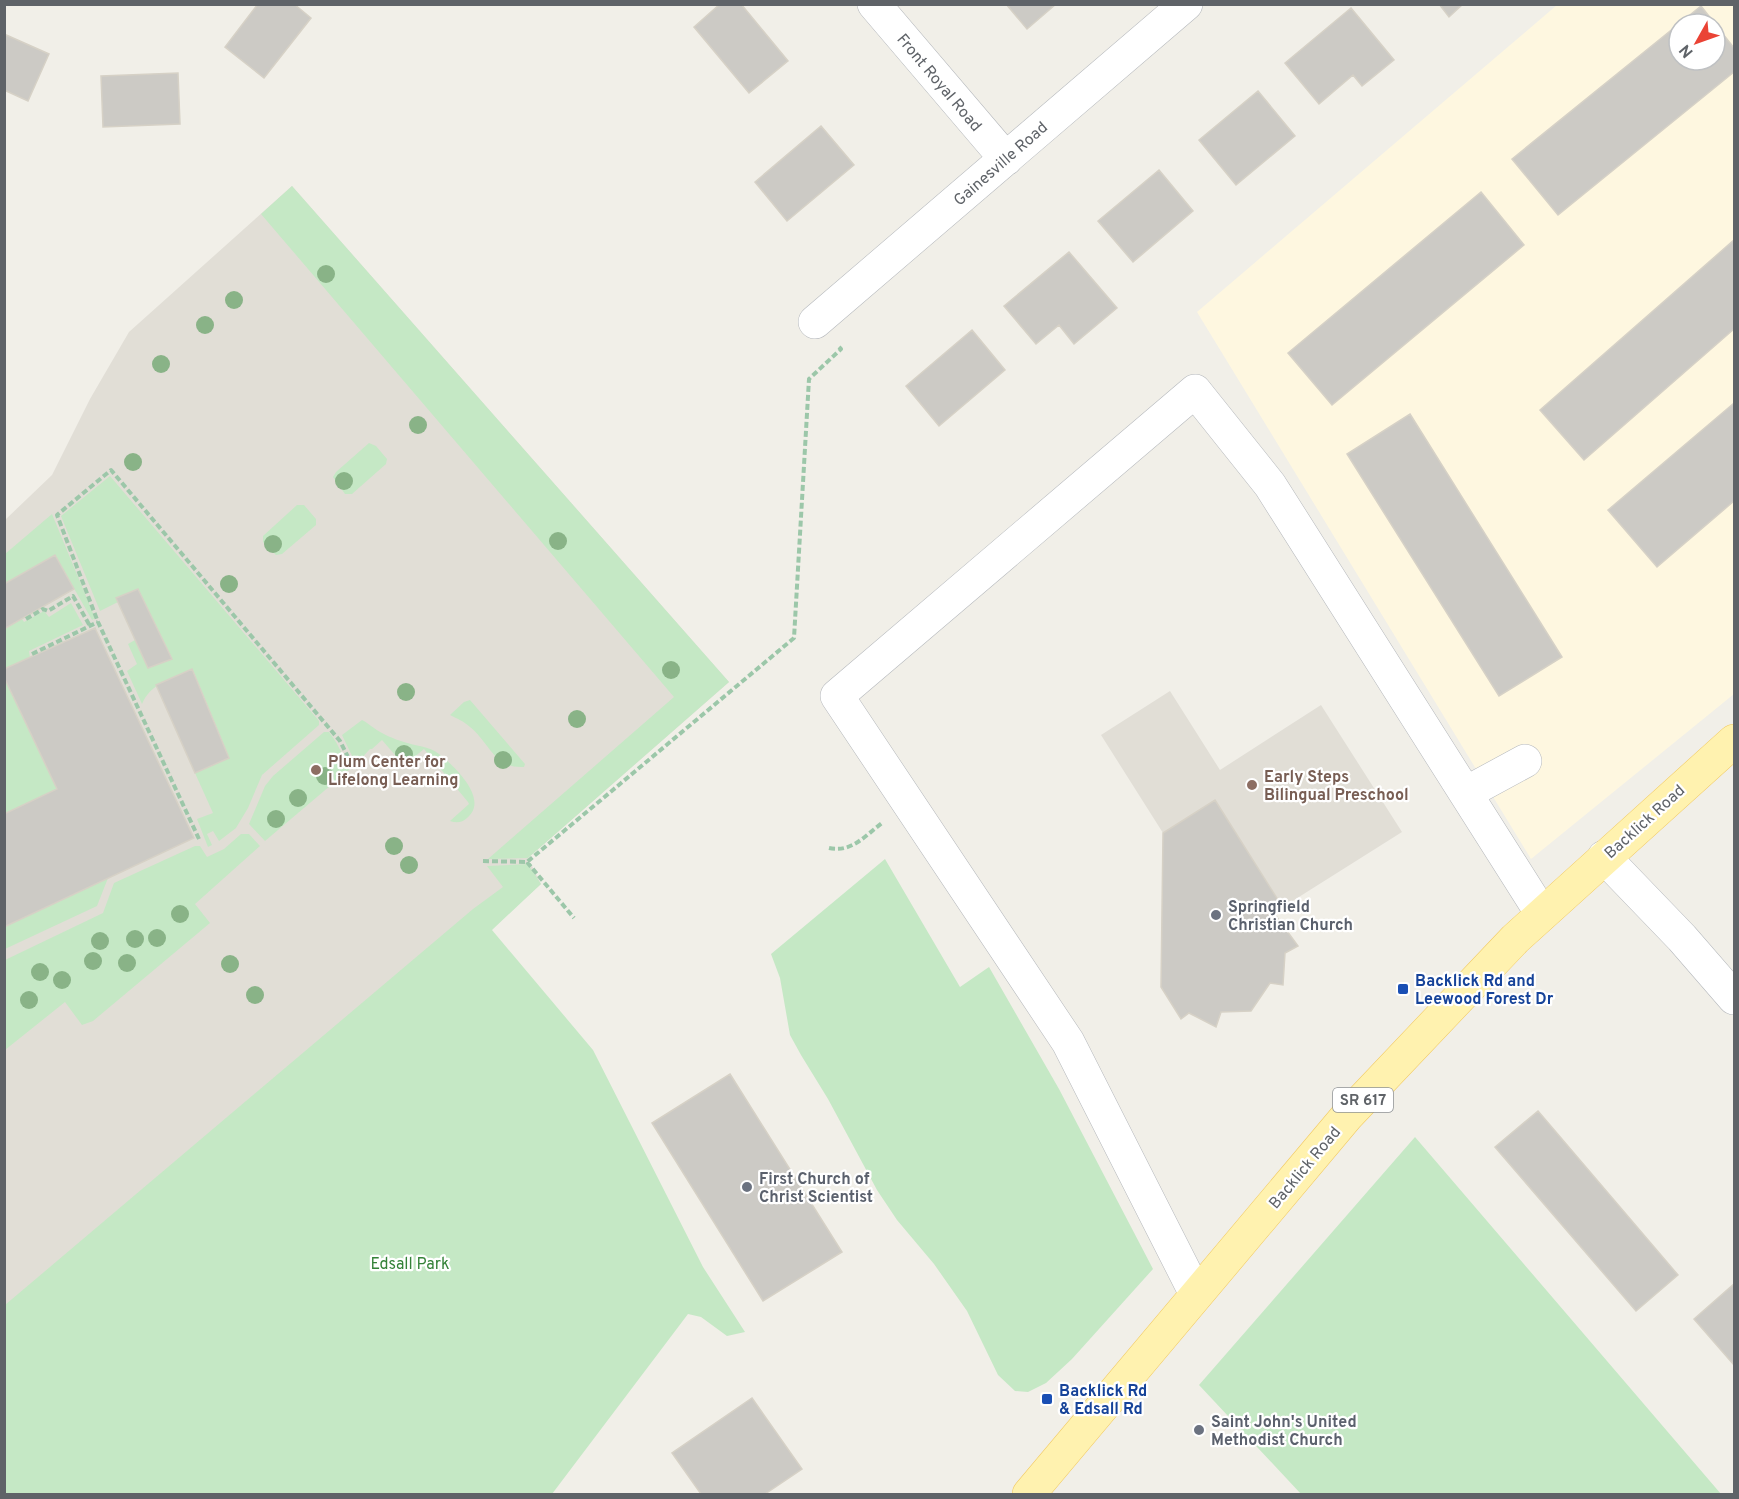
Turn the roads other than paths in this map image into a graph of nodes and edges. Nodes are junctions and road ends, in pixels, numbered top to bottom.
1 (874, 4) edge
2 (1186, 4) edge
3 (1006, 159) junction
4 (815, 322) road end
5 (1734, 741) edge
6 (1525, 761) dead end
7 (1466, 793) junction
8 (1605, 857) junction
9 (1542, 914) junction
10 (1734, 998) edge
11 (1196, 1294) junction
12 (1029, 1494) edge

1 - 3 street, Front Royal Road
2 - 3 street, Gainesville Road
3 - 4 street, Gainesville Road
5 - 8 main road, Backlick Road / SR 617
6 - 7 street
7 - 9 street
7 - 11 street
8 - 9 main road, Backlick Road / SR 617
8 - 10 street
9 - 11 main road, Backlick Road / SR 617
11 - 12 main road, Backlick Road / SR 617

